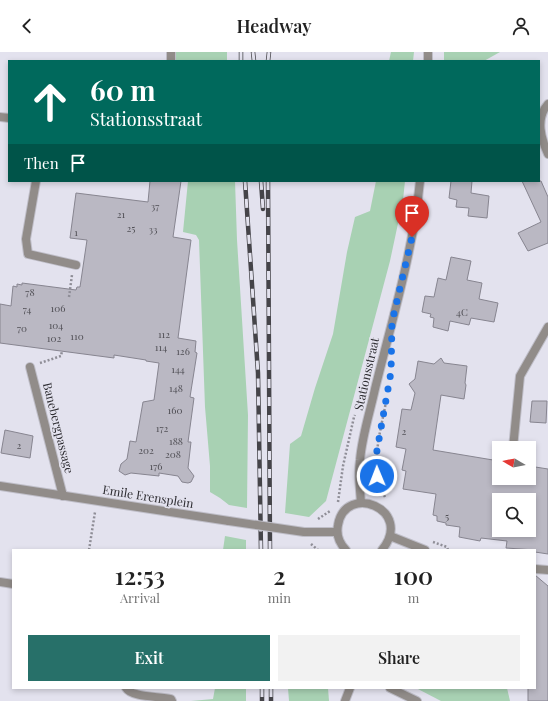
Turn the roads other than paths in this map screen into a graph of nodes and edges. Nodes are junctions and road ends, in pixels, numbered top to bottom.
1 (548, 104) edge
2 (548, 154) edge
3 (36, 182) edge
4 (420, 182) edge
5 (75, 265) road end
6 (548, 327) edge
7 (30, 367) road end
8 (514, 441) edge
9 (0, 486) edge
10 (63, 496) junction
11 (361, 503) junction
12 (337, 532) junction
13 (390, 536) junction
14 (345, 549) edge
15 (383, 549) edge
16 (423, 549) edge
17 (536, 569) edge
18 (548, 570) edge
19 (0, 582) edge
20 (12, 584) edge
21 (127, 689) edge
22 (350, 689) edge
23 (392, 689) edge
24 (172, 701) edge
25 (345, 701) edge
26 (417, 701) edge

1 - 2 street
3 - 5 street
4 - 11 street, Stationsstraat
6 - 8 street
7 - 10 street, Banebergpassage
9 - 10 street, Emile Erensplein
10 - 12 street, Emile Erensplein, bridge
11 - 12 street
11 - 13 street
12 - 14 street
13 - 15 street
13 - 16 street
17 - 18 street
19 - 20 street
21 - 24 street
22 - 25 street
23 - 26 street

